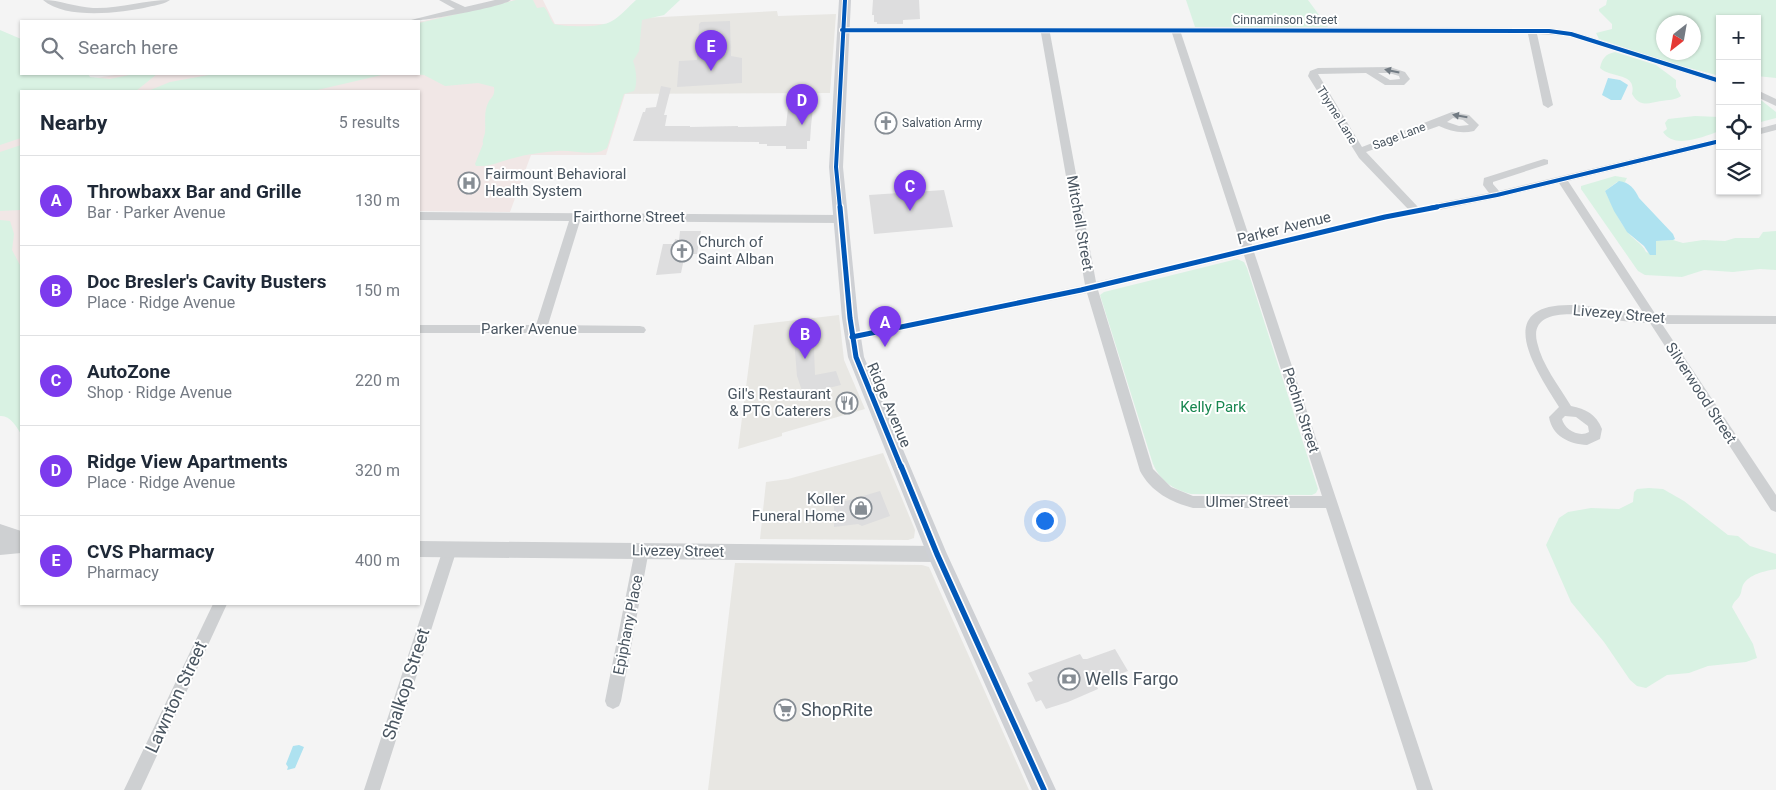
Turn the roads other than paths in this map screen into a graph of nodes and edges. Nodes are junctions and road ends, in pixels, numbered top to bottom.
1 (47, 0) edge
2 (166, 0) edge
3 (443, 0) edge
4 (507, 0) edge
5 (845, 0) edge
6 (465, 10) junction
7 (416, 20) edge
8 (842, 30) junction
9 (1045, 30) junction
10 (1176, 31) junction
11 (1532, 31) junction
12 (1368, 70) dead end
13 (1716, 80) edge
14 (1534, 86) dead end
15 (1545, 88) junction
16 (1761, 95) edge
17 (1776, 103) edge
18 (1548, 105) dead end
19 (1439, 122) dead end
20 (1776, 127) edge
21 (1761, 131) edge
22 (1716, 142) edge
23 (1360, 152) junction
24 (1544, 162) dead end
25 (1561, 179) junction
26 (1497, 195) junction
27 (1415, 210) junction
28 (420, 216) edge
29 (576, 217) junction
30 (840, 219) junction
31 (1248, 249) junction
32 (1091, 287) junction
33 (1653, 319) junction
34 (1776, 320) edge
35 (420, 329) edge
36 (541, 330) junction
37 (640, 330) dead end
38 (852, 337) junction
39 (1567, 410) dead end
40 (1166, 491) joint
41 (1330, 502) junction
42 (1776, 506) edge
43 (0, 532) edge
44 (20, 539) edge
45 (20, 546) edge
46 (0, 547) edge
47 (420, 549) edge
48 (450, 549) junction
49 (642, 550) junction
50 (937, 554) junction
51 (220, 605) edge
52 (613, 701) dead end
53 (132, 790) edge
54 (372, 790) edge
55 (1044, 790) edge
56 (1425, 790) edge

1 - 2 street
3 - 6 street
4 - 6 street
5 - 8 main road, Ridge Avenue
6 - 7 street
8 - 9 street, Cinnaminson Street
8 - 30 main road, Ridge Avenue
9 - 10 street, Cinnaminson Street
9 - 32 street, Mitchell Street
10 - 11 street, Cinnaminson Street
10 - 31 street, Pechin Street
11 - 13 street, Cinnaminson Street
11 - 15 street
12 - 23 street, Thyme Lane
14 - 15 street
15 - 18 street
16 - 17 street
19 - 23 street, Sage Lane
20 - 21 street
22 - 25 street, Parker Avenue
23 - 27 street
24 - 26 street
25 - 26 street, Parker Avenue
25 - 33 street, Silverwood Street
26 - 27 street, Parker Avenue
27 - 31 street, Parker Avenue
28 - 29 street, Fairthorne Street
29 - 30 street, Fairthorne Street
29 - 36 street
30 - 38 main road, Ridge Avenue
31 - 32 street, Parker Avenue
31 - 41 street, Pechin Street
32 - 38 street, Parker Avenue
32 - 40 street, Mitchell Street
33 - 34 street, Livezey Street
33 - 39 street, Livezey Street
33 - 42 street, Silverwood Street
35 - 36 street, Parker Avenue
36 - 37 street, Parker Avenue
38 - 50 main road, Ridge Avenue
40 - 41 street, Ulmer Street
41 - 56 street, Pechin Street
43 - 44 street
45 - 46 street
47 - 48 street, Livezey Street
48 - 49 street, Livezey Street
48 - 54 street, Shalkop Street
49 - 50 street, Livezey Street
49 - 52 street, Epiphany Place
50 - 55 main road, Ridge Avenue
51 - 53 street, Lawnton Street

